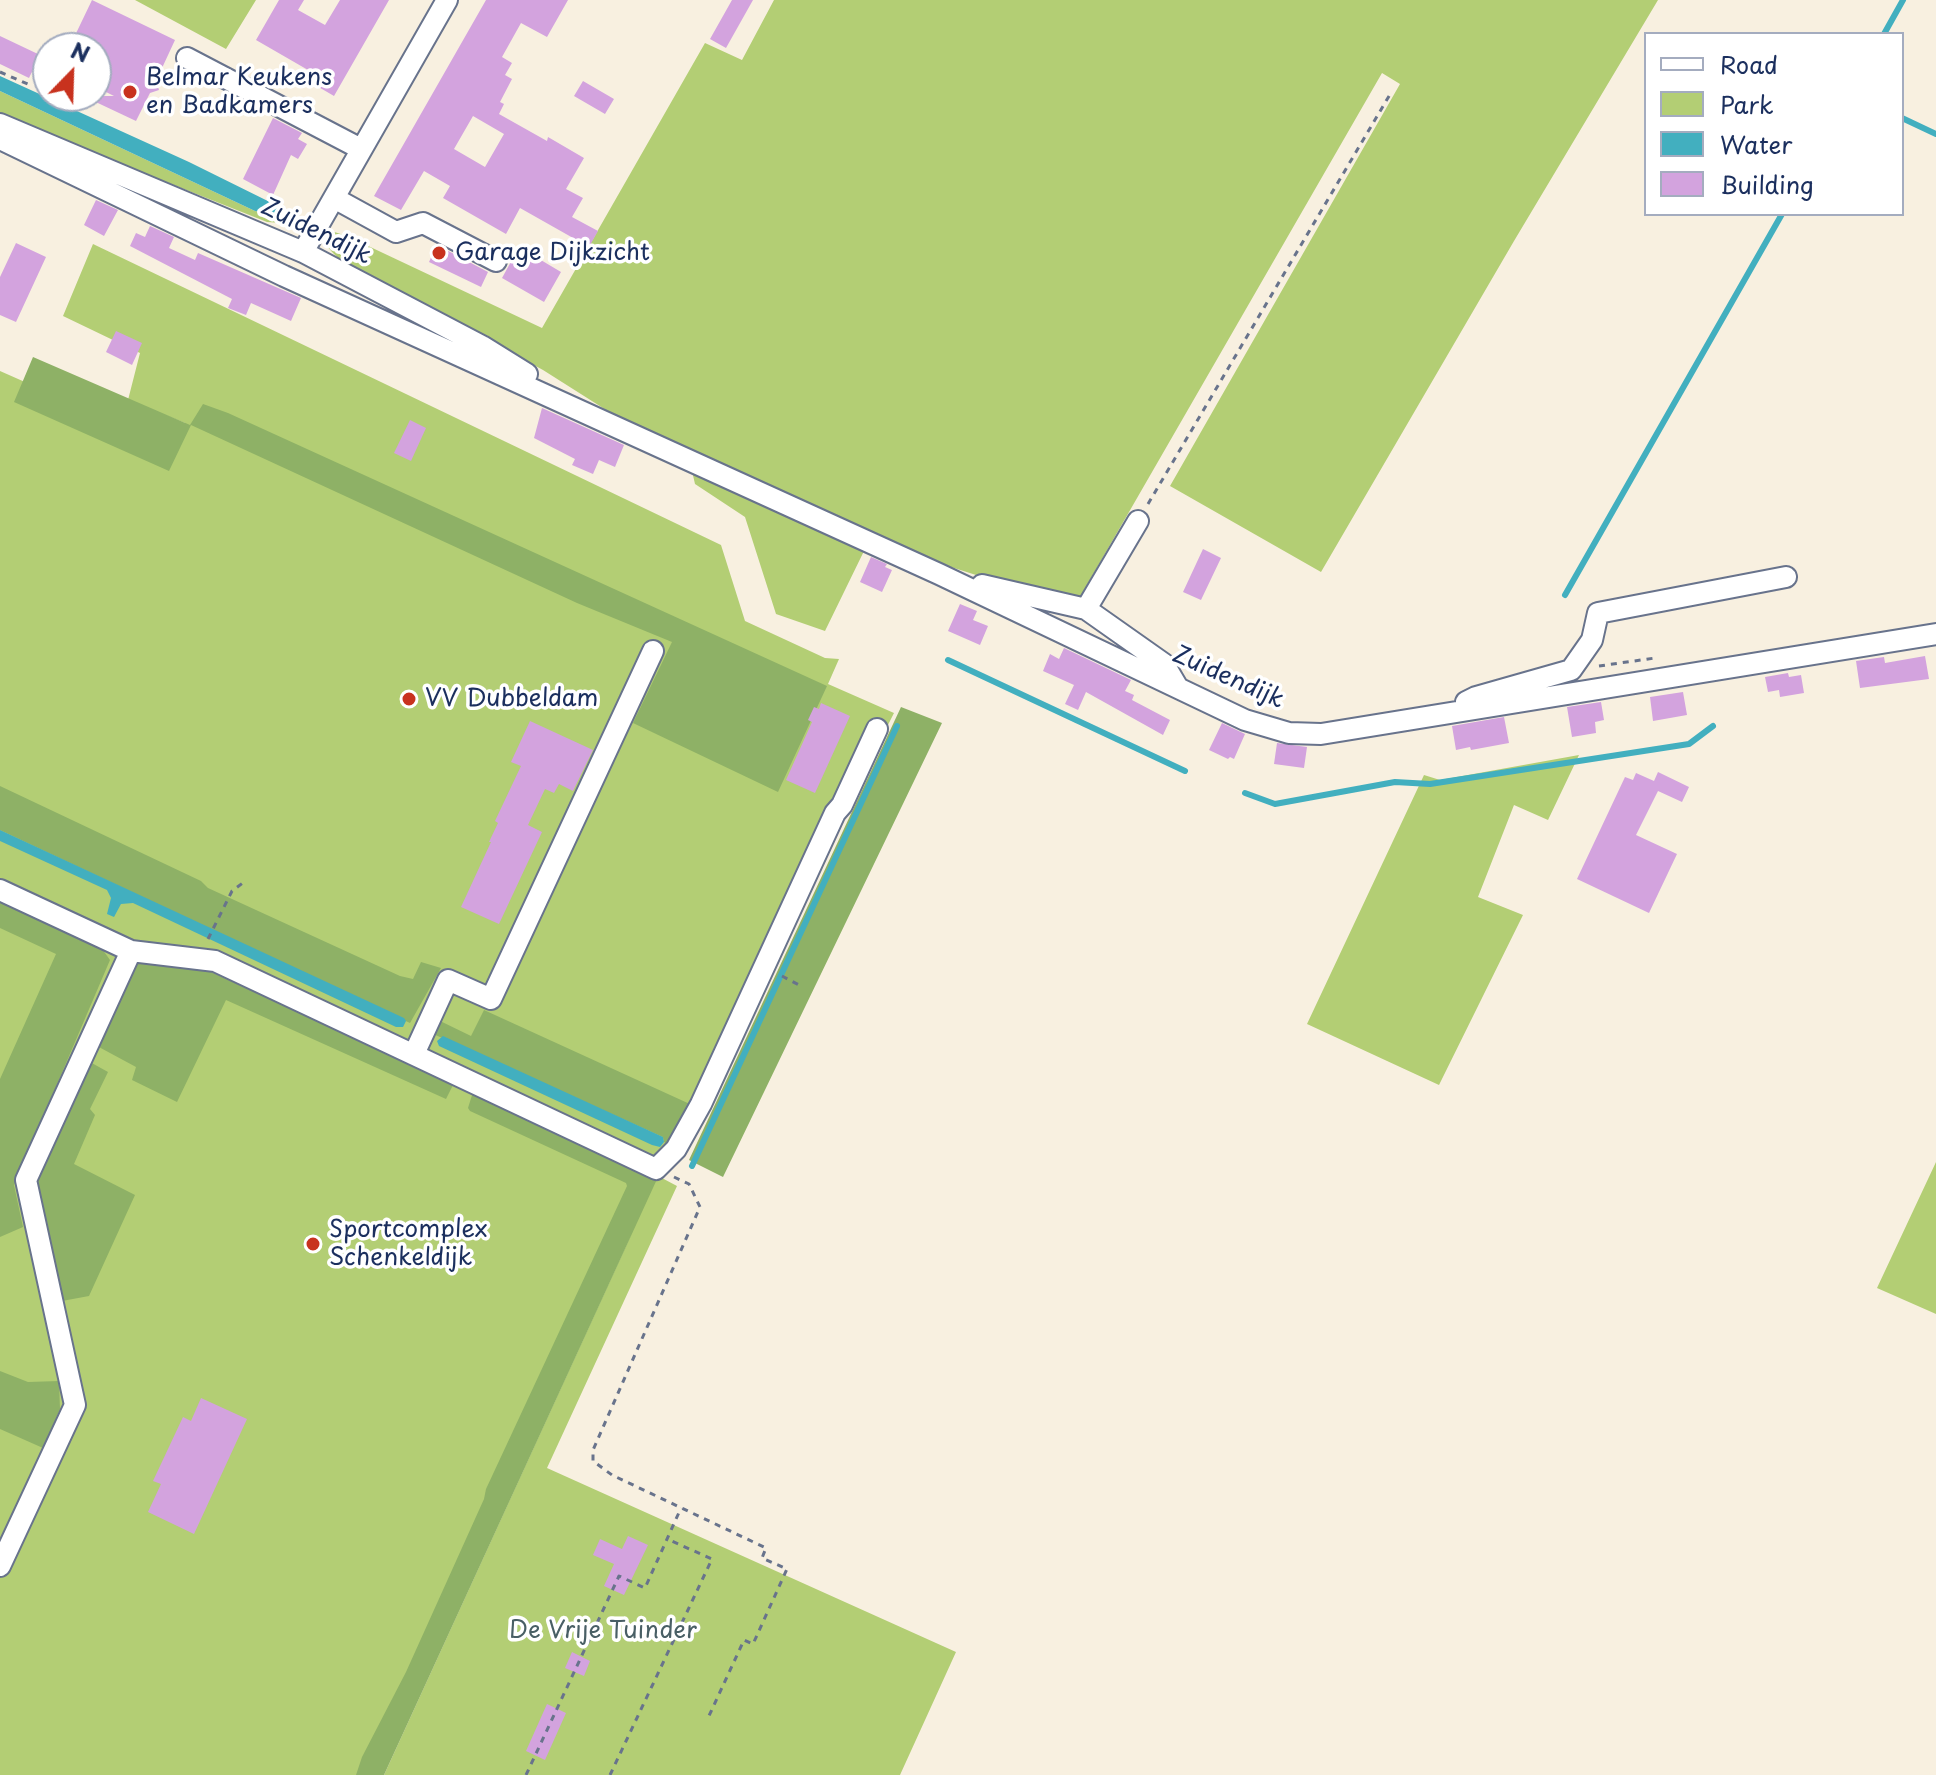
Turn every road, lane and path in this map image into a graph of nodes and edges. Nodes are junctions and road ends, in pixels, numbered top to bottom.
1 (447, 0) edge
2 (187, 58) dead end
3 (0, 72) edge
4 (30, 85) dead end
5 (1392, 91) dead end
6 (0, 124) edge
7 (0, 139) edge
8 (361, 149) junction
9 (334, 198) junction
10 (303, 252) junction
11 (496, 261) dead end
12 (595, 417) junction
13 (1138, 521) joint
14 (939, 574) junction
15 (1786, 577) dead end
16 (1086, 609) junction
17 (1936, 634) edge
18 (653, 651) dead end
19 (1177, 687) junction
20 (1441, 716) junction
21 (877, 729) dead end
22 (244, 882) dead end
23 (0, 890) edge
24 (206, 945) dead end
25 (131, 951) junction
26 (414, 1054) junction
27 (656, 1169) junction
28 (681, 1508) junction
29 (667, 1539) junction
30 (0, 1566) edge
31 (708, 1718) dead end
32 (526, 1775) edge
33 (610, 1775) edge

1 - 8 street
2 - 8 street
3 - 4 path
5 - 13 path
6 - 10 street, Zuidendijk
7 - 12 street, Zuidendijk
8 - 9 street
9 - 10 street
9 - 11 street
10 - 12 street, Zuidendijk
12 - 14 street, Zuidendijk
13 - 16 street
14 - 16 street
14 - 19 street, Zuidendijk
15 - 20 street
16 - 19 street
17 - 20 street, Zuidendijk
18 - 26 street
19 - 20 street, Zuidendijk
21 - 27 street
22 - 24 path
23 - 25 street
25 - 26 street
25 - 30 street
26 - 27 street
27 - 28 path
28 - 29 path
28 - 31 path
29 - 32 path
29 - 33 path

